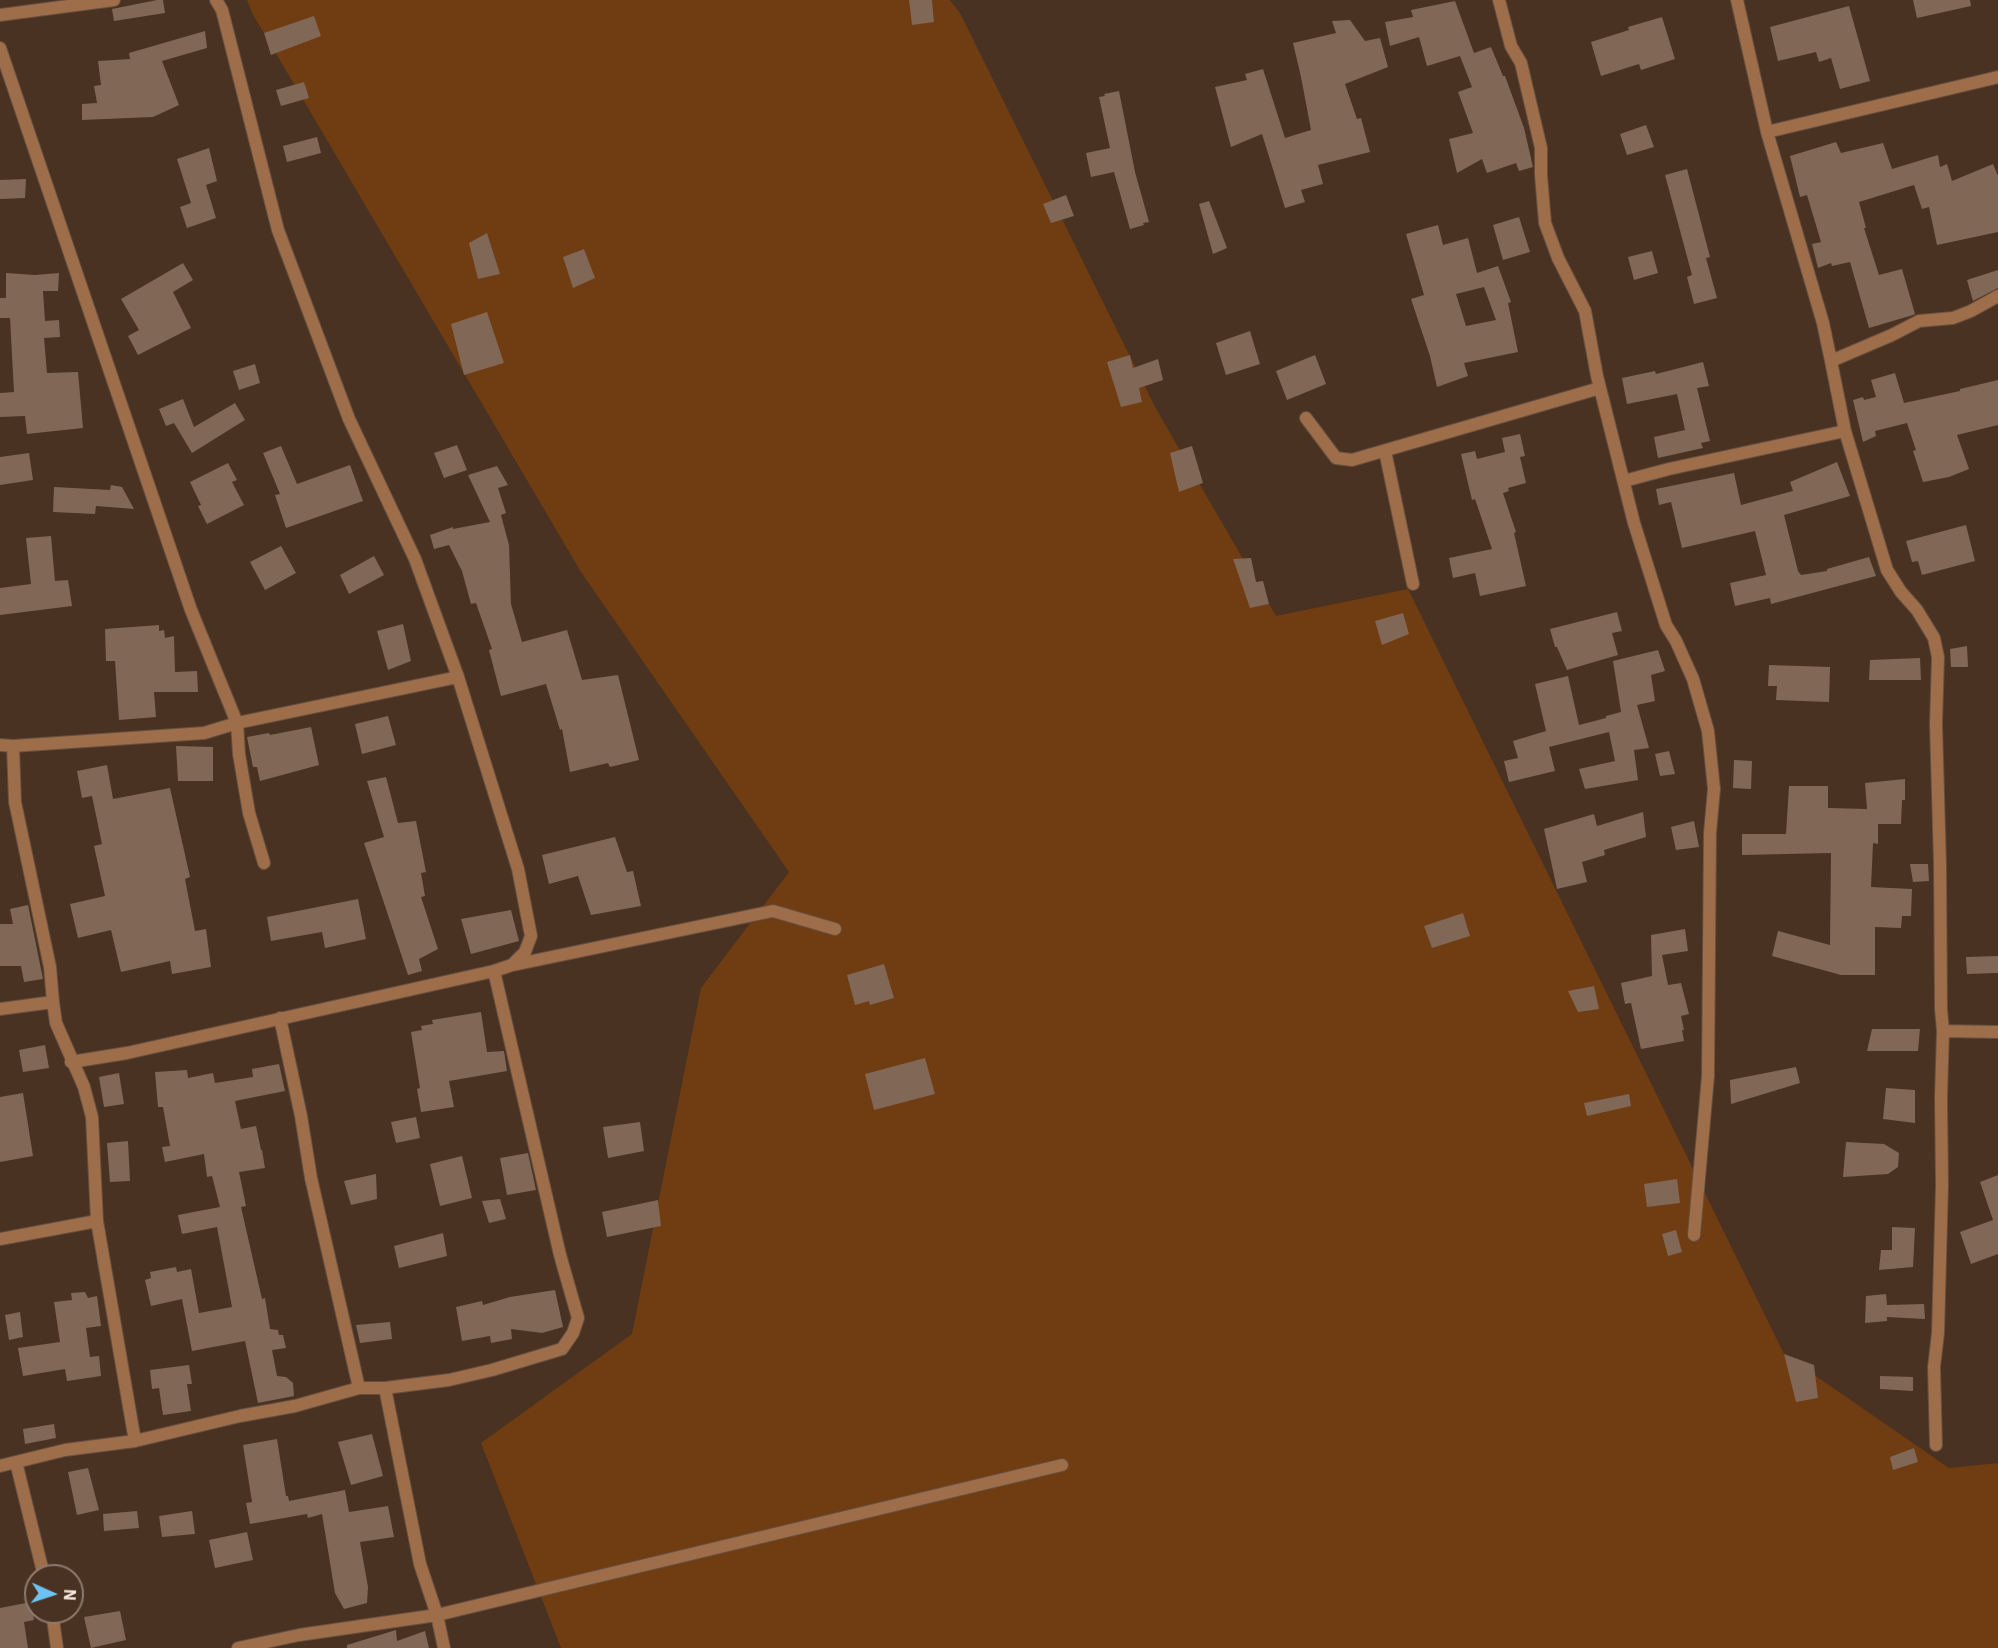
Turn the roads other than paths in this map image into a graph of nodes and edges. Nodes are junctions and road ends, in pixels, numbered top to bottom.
1 (114, 0) edge
2 (216, 0) edge
3 (1499, 0) edge
4 (1737, 0) edge
5 (0, 15) edge
6 (0, 48) edge
7 (1998, 77) edge
8 (1767, 132) junction
9 (1998, 296) edge
10 (1831, 361) junction
11 (1600, 388) junction
12 (1306, 418) dead end
13 (1845, 431) junction
14 (1384, 452) junction
15 (1624, 481) junction
16 (1413, 584) dead end
17 (458, 677) junction
18 (237, 723) junction
19 (0, 745) edge
20 (13, 746) junction
21 (264, 863) dead end
22 (835, 929) dead end
23 (512, 965) junction
24 (494, 971) junction
25 (53, 1002) junction
26 (0, 1009) edge
27 (280, 1018) junction
28 (1943, 1031) junction
29 (1998, 1032) edge
30 (71, 1062) junction
31 (97, 1221) junction
32 (1694, 1235) dead end
33 (0, 1239) edge
34 (359, 1388) junction
35 (385, 1388) junction
36 (135, 1441) junction
37 (1936, 1445) dead end
38 (16, 1462) junction
39 (1062, 1465) dead end
40 (0, 1466) edge
41 (41, 1564) edge
42 (437, 1615) junction
43 (54, 1624) edge
44 (57, 1648) edge
45 (238, 1648) edge
46 (444, 1648) edge

1 - 5 street
2 - 17 street
3 - 11 street
4 - 8 street
6 - 18 street
7 - 8 street
8 - 10 street
9 - 10 street
10 - 13 street
11 - 14 street
11 - 15 street
12 - 14 street
13 - 15 street
13 - 28 street
14 - 16 street
15 - 32 street
17 - 18 street
17 - 23 street
18 - 20 street
18 - 21 street
19 - 20 street
20 - 25 street
22 - 23 street
23 - 24 street
24 - 27 street
24 - 35 street
25 - 26 street
25 - 30 street
27 - 30 street
27 - 34 street
28 - 29 street
28 - 37 street
30 - 31 street
31 - 33 street
31 - 36 street
34 - 35 street
34 - 36 street
35 - 42 street
36 - 38 street
38 - 40 street
38 - 41 street
39 - 42 street
42 - 45 street
42 - 46 street
43 - 44 street

